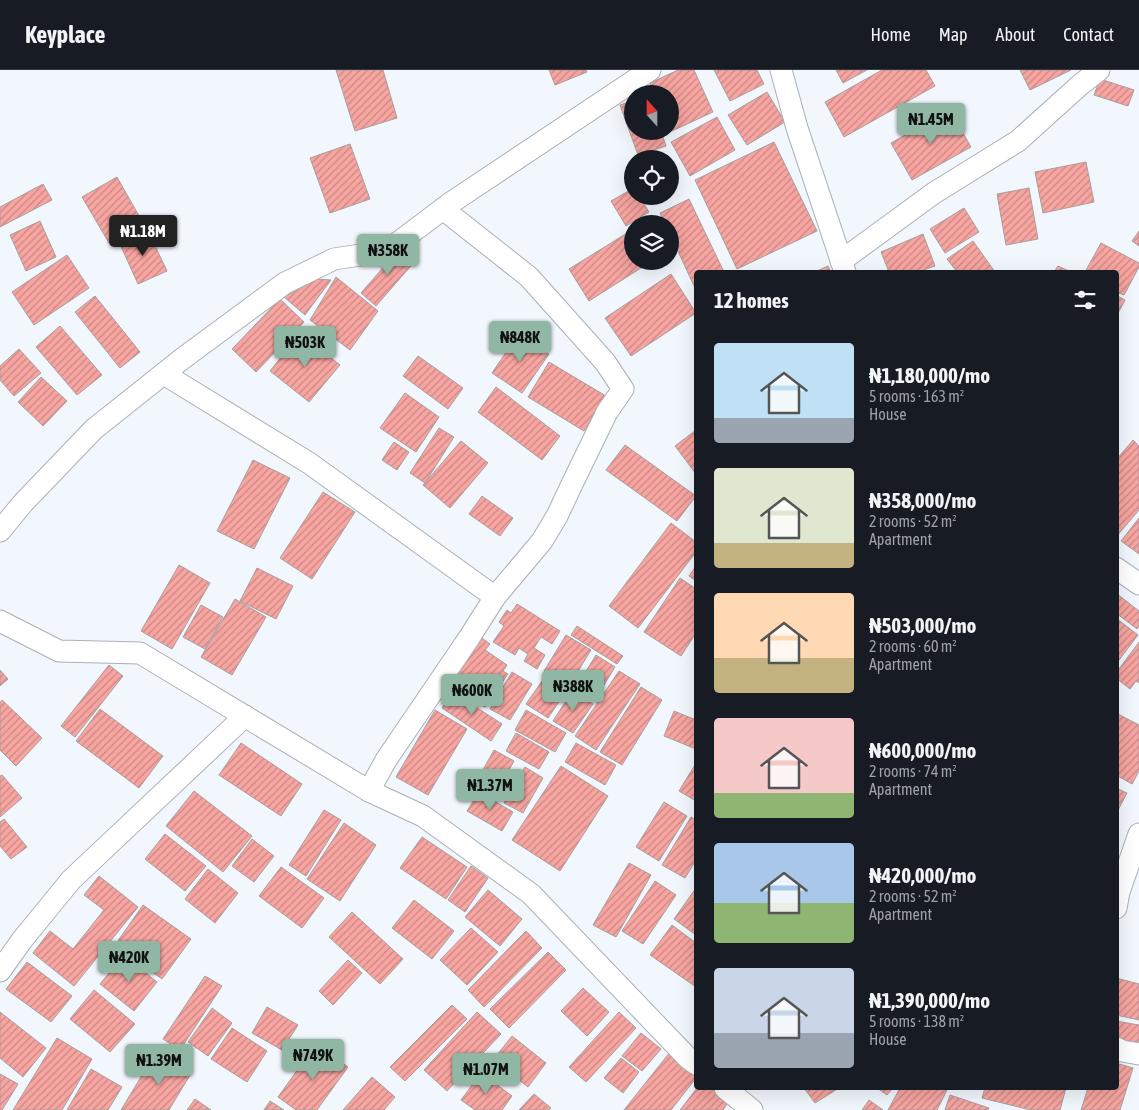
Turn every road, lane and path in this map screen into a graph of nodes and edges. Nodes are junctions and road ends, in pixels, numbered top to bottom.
1 (650, 70) edge
2 (781, 70) edge
3 (1099, 70) edge
4 (443, 208) junction
5 (843, 267) edge
6 (164, 374) junction
7 (0, 531) edge
8 (1119, 570) edge
9 (1139, 584) edge
10 (494, 597) junction
11 (0, 621) edge
12 (246, 716) junction
13 (369, 790) junction
14 (1139, 834) edge
15 (1122, 867) edge
16 (1119, 892) edge
17 (0, 971) edge
18 (1119, 1050) edge
19 (1139, 1054) edge
20 (694, 1056) edge
21 (727, 1090) edge
22 (752, 1110) edge

1 - 4 street
2 - 5 street
3 - 5 street
4 - 6 street
4 - 10 street
6 - 7 street
6 - 10 street
8 - 9 street
10 - 13 street
11 - 12 street
12 - 13 street
12 - 17 street
13 - 20 street
14 - 15 street
15 - 16 street
18 - 19 street
21 - 22 street

